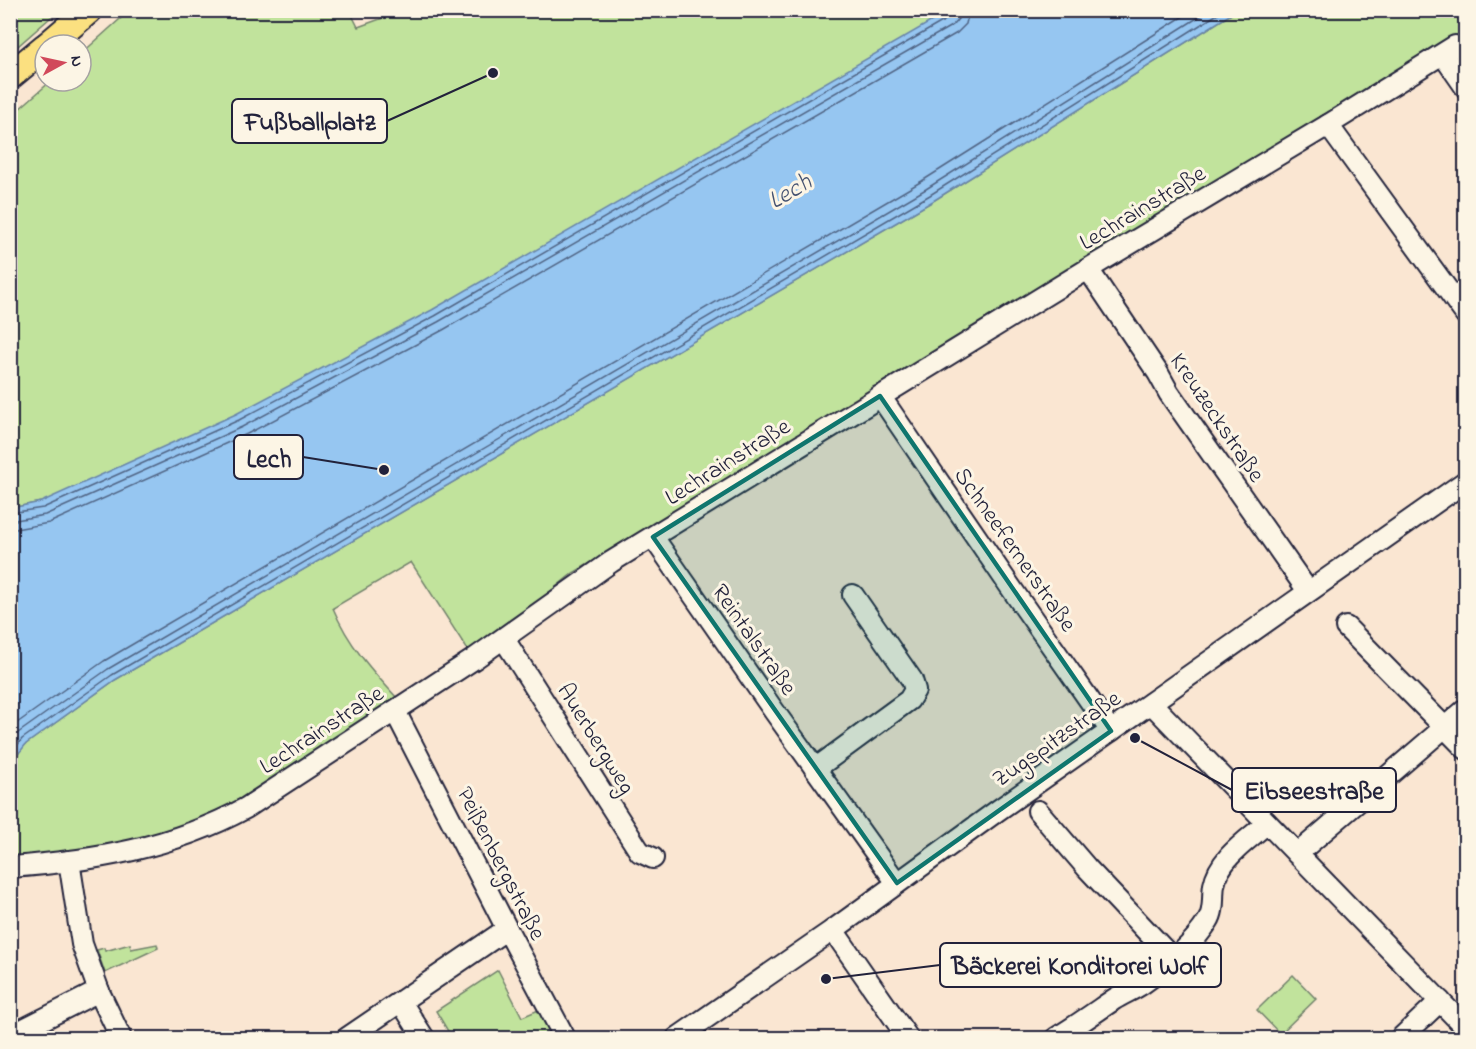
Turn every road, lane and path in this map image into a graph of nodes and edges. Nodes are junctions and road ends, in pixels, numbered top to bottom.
1 (89, 10) edge
2 (62, 33) edge
3 (33, 57) edge
4 (10, 76) edge
5 (1466, 88) edge
6 (1328, 125) junction
7 (1088, 269) junction
8 (1466, 315) edge
9 (880, 396) junction
10 (1466, 481) edge
11 (653, 537) junction
12 (1308, 591) junction
13 (853, 594) dead end
14 (1346, 627) dead end
15 (504, 639) junction
16 (1150, 703) junction
17 (1466, 709) edge
18 (395, 711) junction
19 (1444, 727) junction
20 (1111, 731) junction
21 (1466, 749) edge
22 (815, 769) junction
23 (1038, 811) dead end
24 (1267, 823) junction
25 (1297, 854) junction
26 (653, 858) dead end
27 (69, 861) junction
28 (10, 867) edge
29 (897, 882) junction
30 (507, 929) junction
31 (833, 930) junction
32 (1173, 959) junction
33 (99, 991) junction
34 (1440, 1001) junction
35 (401, 1002) junction
36 (1466, 1028) edge
37 (10, 1036) edge
38 (121, 1038) edge
39 (347, 1038) edge
40 (424, 1038) edge
41 (565, 1038) edge
42 (678, 1038) edge
43 (908, 1038) edge
44 (1056, 1038) edge
45 (1401, 1038) edge

1 - 2 main road
3 - 4 main road
5 - 6 street, Lechrainstraße
6 - 7 street, Lechrainstraße
6 - 8 street
7 - 9 street, Lechrainstraße
7 - 12 street, Kreuzeckstraße
9 - 11 street, Lechrainstraße
9 - 20 street, Schneefernerstraße
10 - 12 street, Zugspitzstraße
11 - 15 street, Lechrainstraße
11 - 22 street, Reintalstraße
12 - 16 street, Zugspitzstraße
13 - 22 street
14 - 19 street
15 - 18 street, Lechrainstraße
15 - 26 street, Auerbergweg
16 - 20 street, Zugspitzstraße
16 - 24 street
17 - 19 street
18 - 27 street, Lechrainstraße
18 - 30 street, Peißenbergstraße
19 - 21 street
19 - 25 street
20 - 29 street, Zugspitzstraße
22 - 29 street, Reintalstraße
23 - 32 street
24 - 25 street
24 - 32 street
25 - 34 street
27 - 28 street, Lechrainstraße
27 - 33 street
29 - 31 street, Zugspitzstraße
30 - 35 street
30 - 41 street, Peißenbergstraße
31 - 42 street, Zugspitzstraße
31 - 43 street
32 - 44 street
33 - 37 street
33 - 38 street
34 - 36 street
34 - 45 street
35 - 39 street
35 - 40 street

